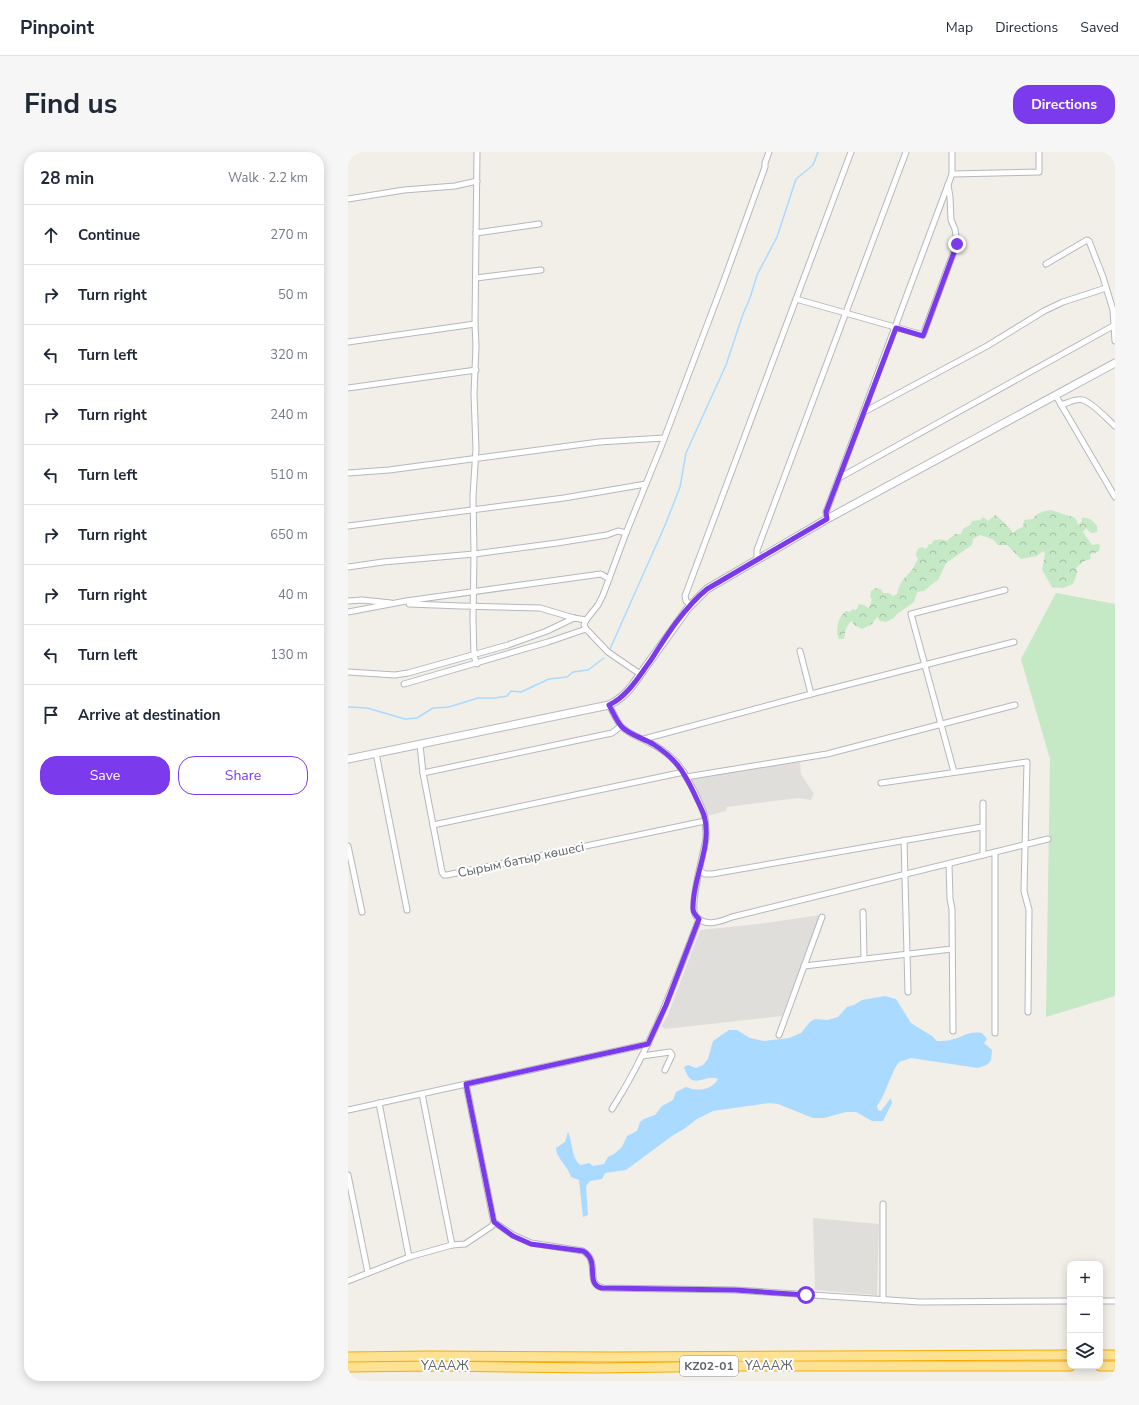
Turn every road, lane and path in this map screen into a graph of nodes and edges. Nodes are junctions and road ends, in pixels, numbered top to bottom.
1 (477, 152) edge
2 (769, 152) edge
3 (851, 152) edge
4 (906, 152) edge
5 (952, 152) edge
6 (1039, 152) edge
7 (952, 174) junction
8 (477, 181) junction
9 (948, 184) junction
10 (348, 199) edge
11 (539, 224) dead end
12 (476, 233) junction
13 (1046, 264) dead end
14 (541, 270) dead end
15 (476, 278) junction
16 (1106, 288) junction
17 (796, 299) junction
18 (846, 313) junction
19 (475, 324) junction
20 (1114, 326) junction
21 (896, 328) junction
22 (1115, 341) edge
23 (348, 342) edge
24 (1115, 363) edge
25 (476, 370) junction
26 (348, 388) edge
27 (1056, 396) junction
28 (1061, 405) junction
29 (864, 412) junction
30 (1115, 426) edge
31 (664, 438) junction
32 (476, 458) junction
33 (348, 472) edge
34 (839, 478) junction
35 (646, 484) junction
36 (1115, 497) edge
37 (474, 509) junction
38 (827, 519) junction
39 (348, 526) edge
40 (626, 533) junction
41 (474, 554) junction
42 (757, 560) junction
43 (348, 568) edge
44 (608, 579) junction
45 (1005, 590) dead end
46 (474, 592) junction
47 (348, 601) edge
48 (401, 603) junction
49 (691, 605) junction
50 (474, 607) junction
51 (348, 612) edge
52 (574, 618) junction
53 (586, 620) junction
54 (586, 629) junction
55 (1014, 642) dead end
56 (800, 651) dead end
57 (474, 656) junction
58 (477, 664) junction
59 (925, 665) junction
60 (348, 672) edge
61 (640, 674) junction
62 (404, 684) dead end
63 (811, 694) junction
64 (609, 705) junction
65 (1015, 705) dead end
66 (941, 725) junction
67 (621, 726) junction
68 (644, 740) junction
69 (420, 745) junction
70 (376, 753) junction
71 (348, 759) edge
72 (954, 772) junction
73 (423, 773) junction
74 (685, 774) junction
75 (881, 783) dead end
76 (983, 803) dead end
77 (705, 821) junction
78 (433, 825) junction
79 (982, 827) junction
80 (1048, 839) dead end
81 (904, 840) junction
82 (1026, 844) junction
83 (348, 846) edge
84 (995, 852) junction
85 (983, 855) junction
86 (949, 864) junction
87 (700, 871) junction
88 (905, 875) junction
89 (407, 910) dead end
90 (362, 912) dead end
91 (863, 912) dead end
92 (822, 917) dead end
93 (699, 919) junction
94 (952, 949) junction
95 (907, 954) junction
96 (864, 959) junction
97 (804, 966) junction
98 (908, 992) dead end
99 (1028, 1012) dead end
100 (953, 1031) dead end
101 (995, 1032) dead end
102 (779, 1035) dead end
103 (648, 1044) junction
104 (642, 1056) junction
105 (665, 1070) dead end
106 (466, 1084) junction
107 (422, 1094) junction
108 (379, 1103) junction
109 (612, 1109) dead end
110 (348, 1110) edge
111 (348, 1175) edge
112 (882, 1204) dead end
113 (494, 1222) junction
114 (452, 1245) junction
115 (409, 1257) junction
116 (368, 1273) junction
117 (348, 1281) edge
118 (883, 1300) junction
119 (1067, 1301) edge
120 (1103, 1301) edge
121 (1115, 1301) edge
122 (1067, 1354) edge
123 (1103, 1355) edge
124 (1115, 1355) edge
125 (348, 1357) edge
126 (1067, 1366) edge
127 (1103, 1366) edge
128 (1115, 1366) edge
129 (348, 1367) edge

1 - 8 street
2 - 31 street
3 - 17 street
4 - 18 street
5 - 7 street
6 - 7 street
7 - 9 street
8 - 10 street
8 - 12 street
9 - 21 street
9 - 21 street
11 - 12 street
12 - 15 street
13 - 16 street
14 - 15 street
15 - 19 street
16 - 20 street
16 - 29 street
17 - 18 street
17 - 49 street
18 - 21 street
18 - 42 street
19 - 23 street
19 - 25 street
20 - 22 street
20 - 34 street
21 - 29 street
24 - 27 main road
25 - 26 street
25 - 32 street
27 - 28 street
27 - 38 main road
28 - 30 street
28 - 36 street
29 - 34 street
31 - 32 street
31 - 35 street
32 - 33 street
32 - 37 street
34 - 38 street
35 - 37 street
35 - 40 street
37 - 39 street
37 - 41 street
38 - 42 main road
40 - 41 street
40 - 44 street
41 - 43 street
41 - 46 street
42 - 49 main road
44 - 46 street
44 - 53 street
45 - 59 street
46 - 48 street
46 - 50 street
47 - 48 street
48 - 50 street
48 - 51 street
49 - 61 main road
50 - 52 street
50 - 57 street
52 - 53 street
52 - 57 street
53 - 54 street
54 - 58 street
54 - 61 street
55 - 59 street
56 - 63 street
57 - 58 street
57 - 60 street
58 - 62 street
59 - 63 street
59 - 66 street
61 - 64 main road
63 - 68 street
64 - 67 street
64 - 69 main road
65 - 66 street
66 - 72 street
66 - 74 street
67 - 68 street
67 - 73 street
68 - 74 street
69 - 70 main road
69 - 73 street, Сырым батыр көшесі
70 - 71 main road
70 - 89 street
72 - 75 street
72 - 82 street
73 - 78 street, Сырым батыр көшесі
74 - 77 street
74 - 78 street
76 - 79 street
77 - 78 street, Сырым батыр көшесі
77 - 87 street
79 - 81 street
79 - 85 street
80 - 82 street
81 - 87 street
81 - 88 street
82 - 84 street
82 - 99 street
83 - 90 street
84 - 85 street
84 - 101 street
85 - 86 street
86 - 88 street
86 - 94 street
87 - 93 street
88 - 93 street
88 - 95 street
91 - 96 street
92 - 97 street
93 - 103 street
94 - 95 street
94 - 100 street
95 - 96 street
95 - 98 street
96 - 97 street
97 - 102 street
103 - 104 street
103 - 106 street
104 - 105 street
104 - 109 street
106 - 107 street
106 - 113 street
107 - 108 street
107 - 114 street
108 - 110 street
108 - 115 street
111 - 116 street
112 - 118 street
113 - 114 street
113 - 118 street
114 - 115 street
115 - 116 street
116 - 117 street
118 - 119 street
120 - 121 street
122 - 125 highway, ҮАААЖ / KZ02-01
123 - 124 highway
126 - 129 highway, ҮАААЖ / KZ02-01
127 - 128 highway

